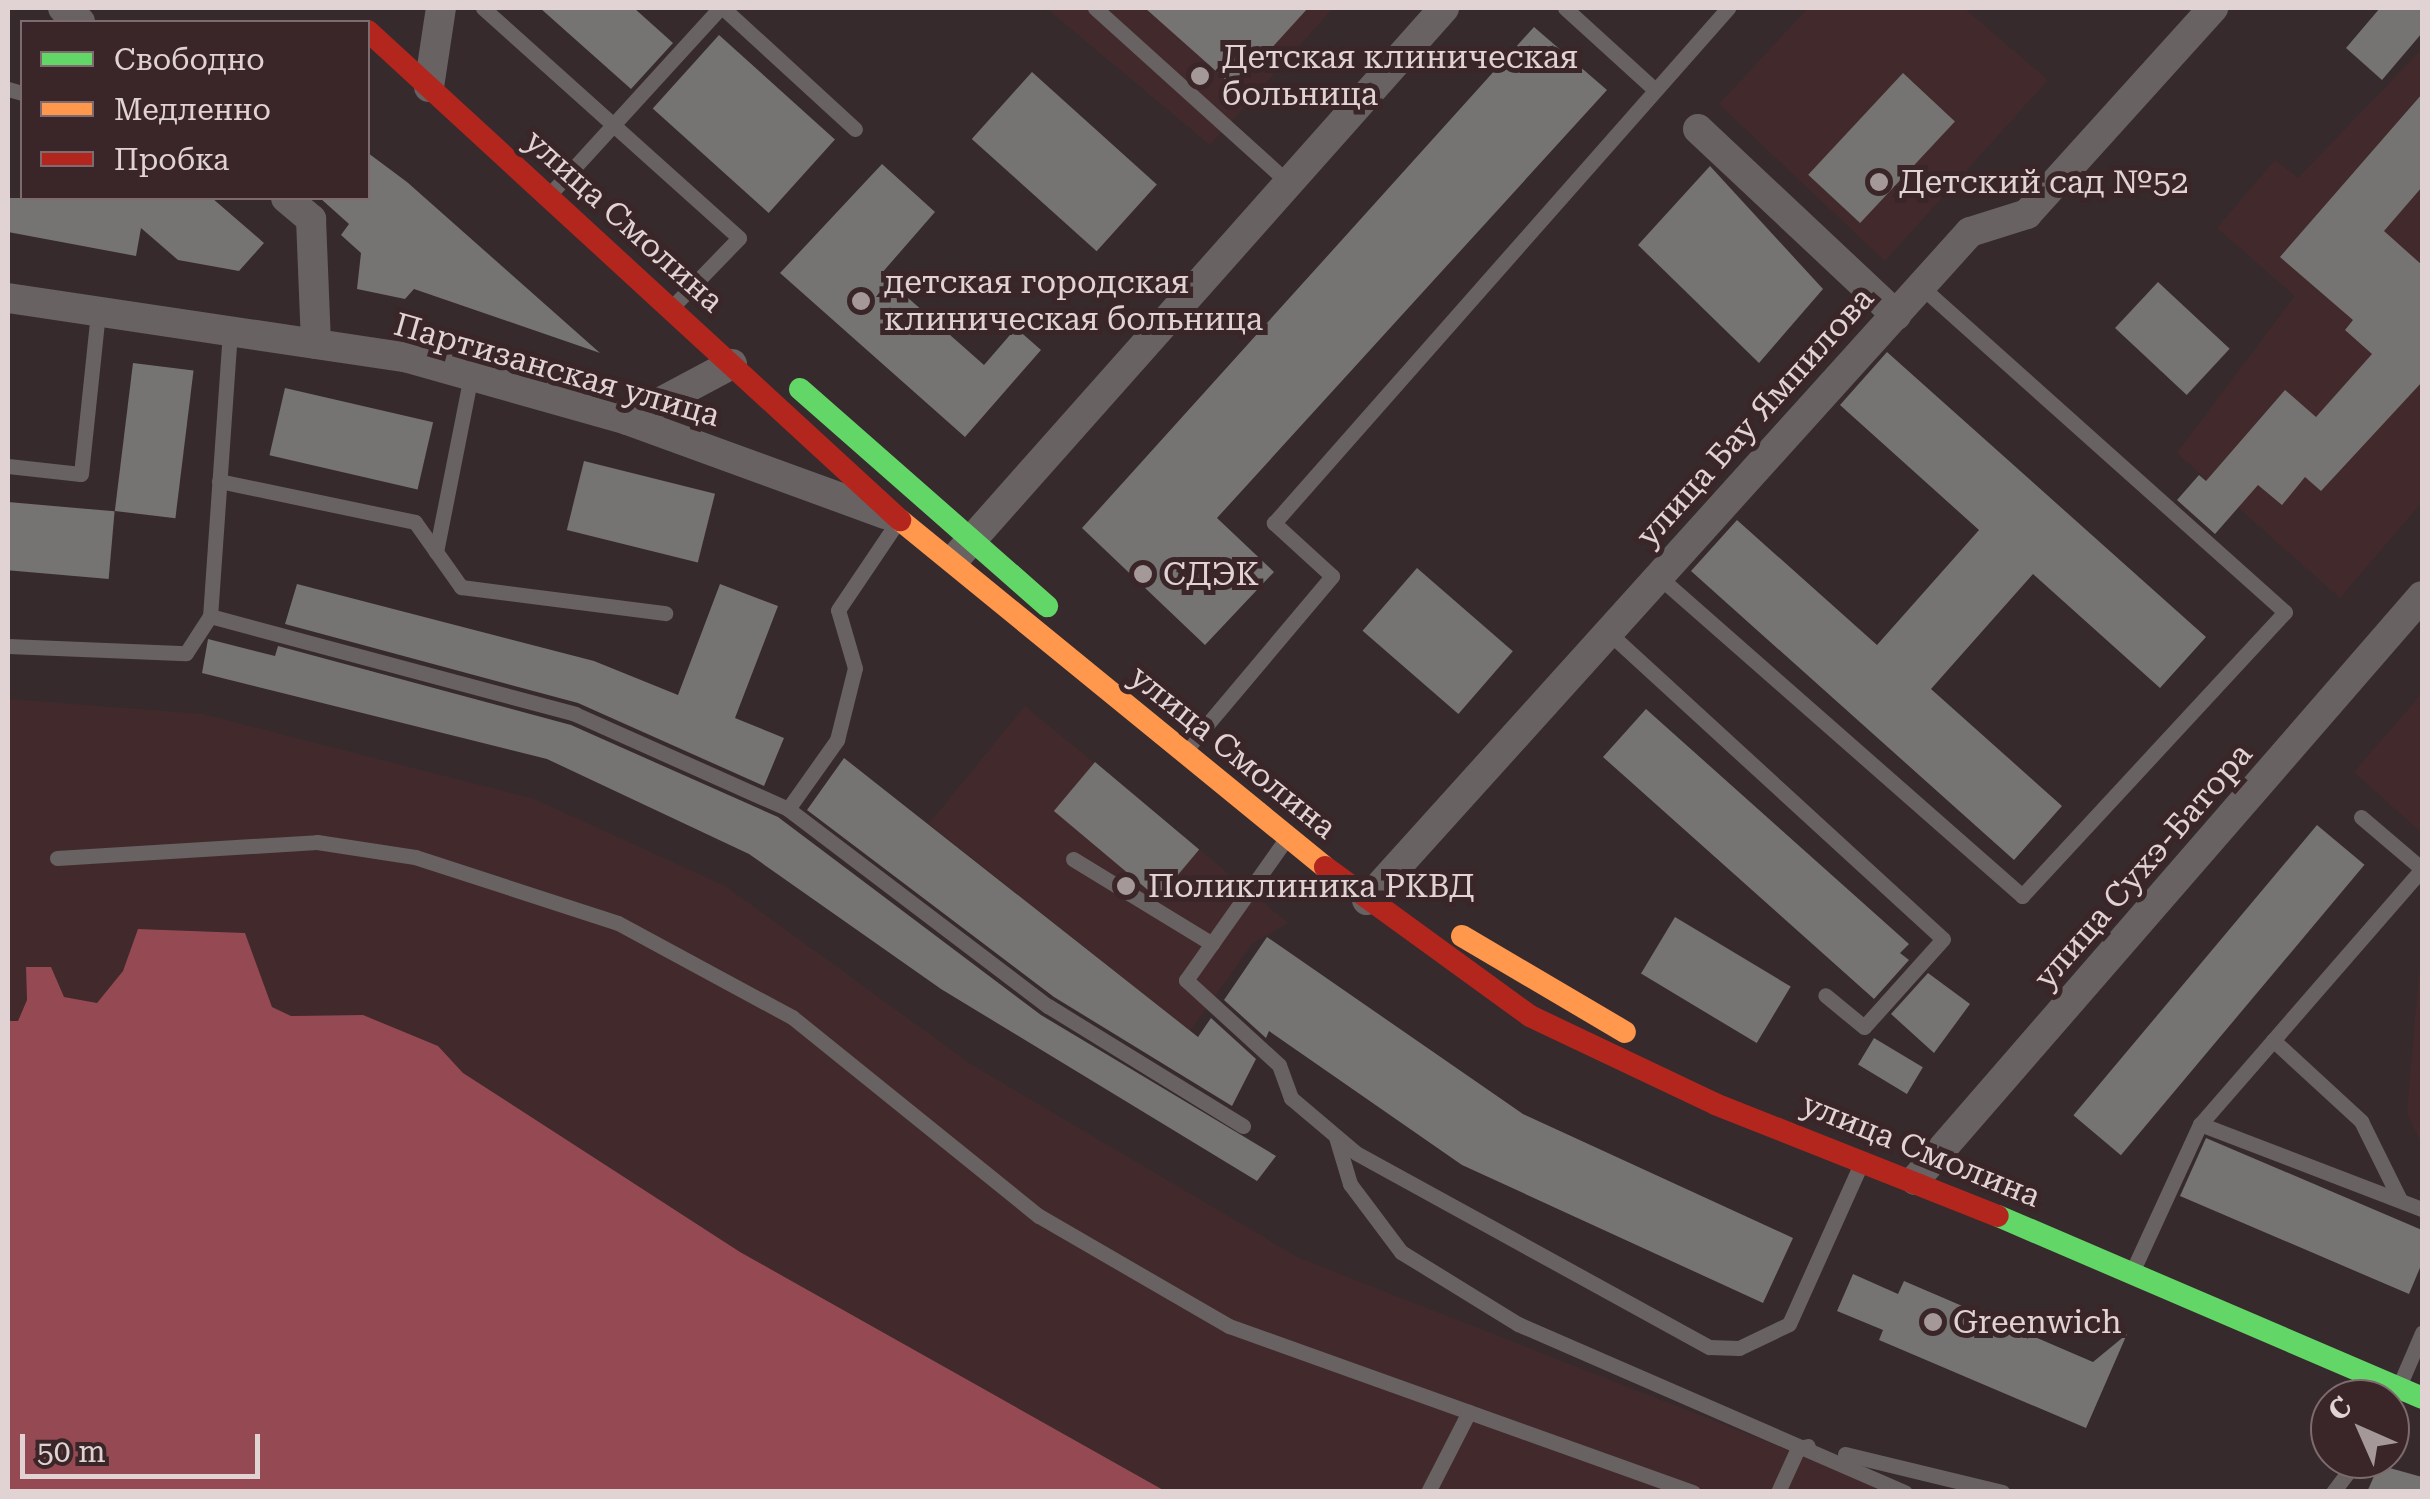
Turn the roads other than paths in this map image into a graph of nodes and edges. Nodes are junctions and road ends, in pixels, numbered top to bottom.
1 (440, 8) edge
2 (483, 8) edge
3 (721, 8) edge
4 (1096, 8) edge
5 (1444, 8) edge
6 (1565, 8) edge
7 (1728, 8) edge
8 (2213, 8) edge
9 (408, 31) dead end
10 (370, 33) edge
11 (434, 54) junction
12 (458, 76) dead end
13 (429, 88) junction
14 (1654, 90) junction
15 (614, 124) junction
16 (855, 129) dead end
17 (1698, 130) dead end
18 (1289, 183) junction
19 (548, 196) junction
20 (288, 200) edge
21 (1922, 287) junction
22 (8, 298) edge
23 (671, 308) junction
24 (98, 312) junction
25 (1896, 315) junction
26 (230, 331) junction
27 (316, 344) junction
28 (732, 364) junction
29 (785, 374) dead end
30 (471, 376) junction
31 (628, 420) junction
32 (8, 466) edge
33 (219, 481) junction
34 (899, 519) junction
35 (972, 540) junction
36 (436, 552) junction
37 (952, 562) junction
38 (1658, 576) junction
39 (2422, 596) edge
40 (666, 613) dead end
41 (210, 616) junction
42 (1608, 632) junction
43 (8, 646) edge
44 (1198, 735) junction
45 (1182, 754) junction
46 (788, 809) junction
47 (2361, 817) dead end
48 (1286, 839) junction
49 (57, 858) dead end
50 (1073, 859) dead end
51 (1374, 892) junction
52 (1212, 944) junction
53 (1824, 994) dead end
54 (2273, 1040) junction
55 (2200, 1124) junction
56 (1242, 1126) dead end
57 (1336, 1137) junction
58 (1863, 1160) junction
59 (1923, 1171) junction
60 (2400, 1200) junction
61 (2422, 1209) edge
62 (2142, 1250) junction
63 (2132, 1273) junction
64 (2249, 1295) dead end
65 (2422, 1333) edge
66 (2408, 1361) edge
67 (2358, 1379) edge
68 (1468, 1412) junction
69 (1802, 1444) junction
70 (1428, 1492) edge
71 (1693, 1492) edge
72 (1778, 1492) edge
73 (1905, 1492) edge
74 (2002, 1492) edge

1 - 11 street
2 - 15 lane
3 - 15 lane
3 - 16 lane
4 - 18 lane
5 - 18 street
6 - 14 lane
7 - 14 lane
8 - 21 street, улица Бау Ямпилова
9 - 11 main road
10 - 13 main road, улица Смолина
11 - 12 main road
11 - 13 street
13 - 19 main road, улица Смолина
14 - 44 lane
15 - 19 lane
15 - 23 lane
17 - 25 street
18 - 35 street
19 - 23 main road, улица Смолина
20 - 27 street
21 - 25 street, улица Бау Ямпилова
21 - 38 lane
22 - 24 street, Партизанская улица
23 - 28 main road, улица Смолина
24 - 26 street, Партизанская улица
24 - 32 lane
25 - 38 street, улица Бау Ямпилова
26 - 27 street, Партизанская улица
26 - 33 lane
27 - 30 street, Партизанская улица
28 - 31 street
28 - 34 main road, улица Смолина
29 - 35 main road
30 - 31 street, Партизанская улица
30 - 36 lane
31 - 34 street, Партизанская улица
33 - 36 lane
33 - 41 lane
34 - 37 main road, улица Смолина
34 - 46 lane
35 - 37 street
35 - 44 main road
36 - 40 lane
37 - 45 main road, улица Смолина
38 - 42 street, улица Бау Ямпилова
39 - 59 street, улица Сухэ-Батора
41 - 43 lane
41 - 46 lane
42 - 51 street, улица Бау Ямпилова
42 - 53 lane
44 - 45 lane
44 - 51 main road
45 - 48 main road, улица Смолина
46 - 56 lane
47 - 54 lane
48 - 51 main road, улица Смолина
48 - 52 lane
49 - 68 lane
50 - 52 lane
51 - 58 main road, улица Смолина
51 - 59 main road
52 - 57 lane
54 - 55 lane
54 - 60 lane
55 - 60 lane
55 - 62 lane
57 - 58 lane
57 - 69 lane
58 - 59 main road, улица Смолина
59 - 62 main road
59 - 63 main road, улица Смолина
60 - 61 lane
62 - 63 lane
62 - 64 main road
63 - 67 main road, улица Смолина
65 - 66 lane
68 - 70 lane
68 - 71 lane
69 - 72 lane
69 - 73 lane
69 - 74 lane

